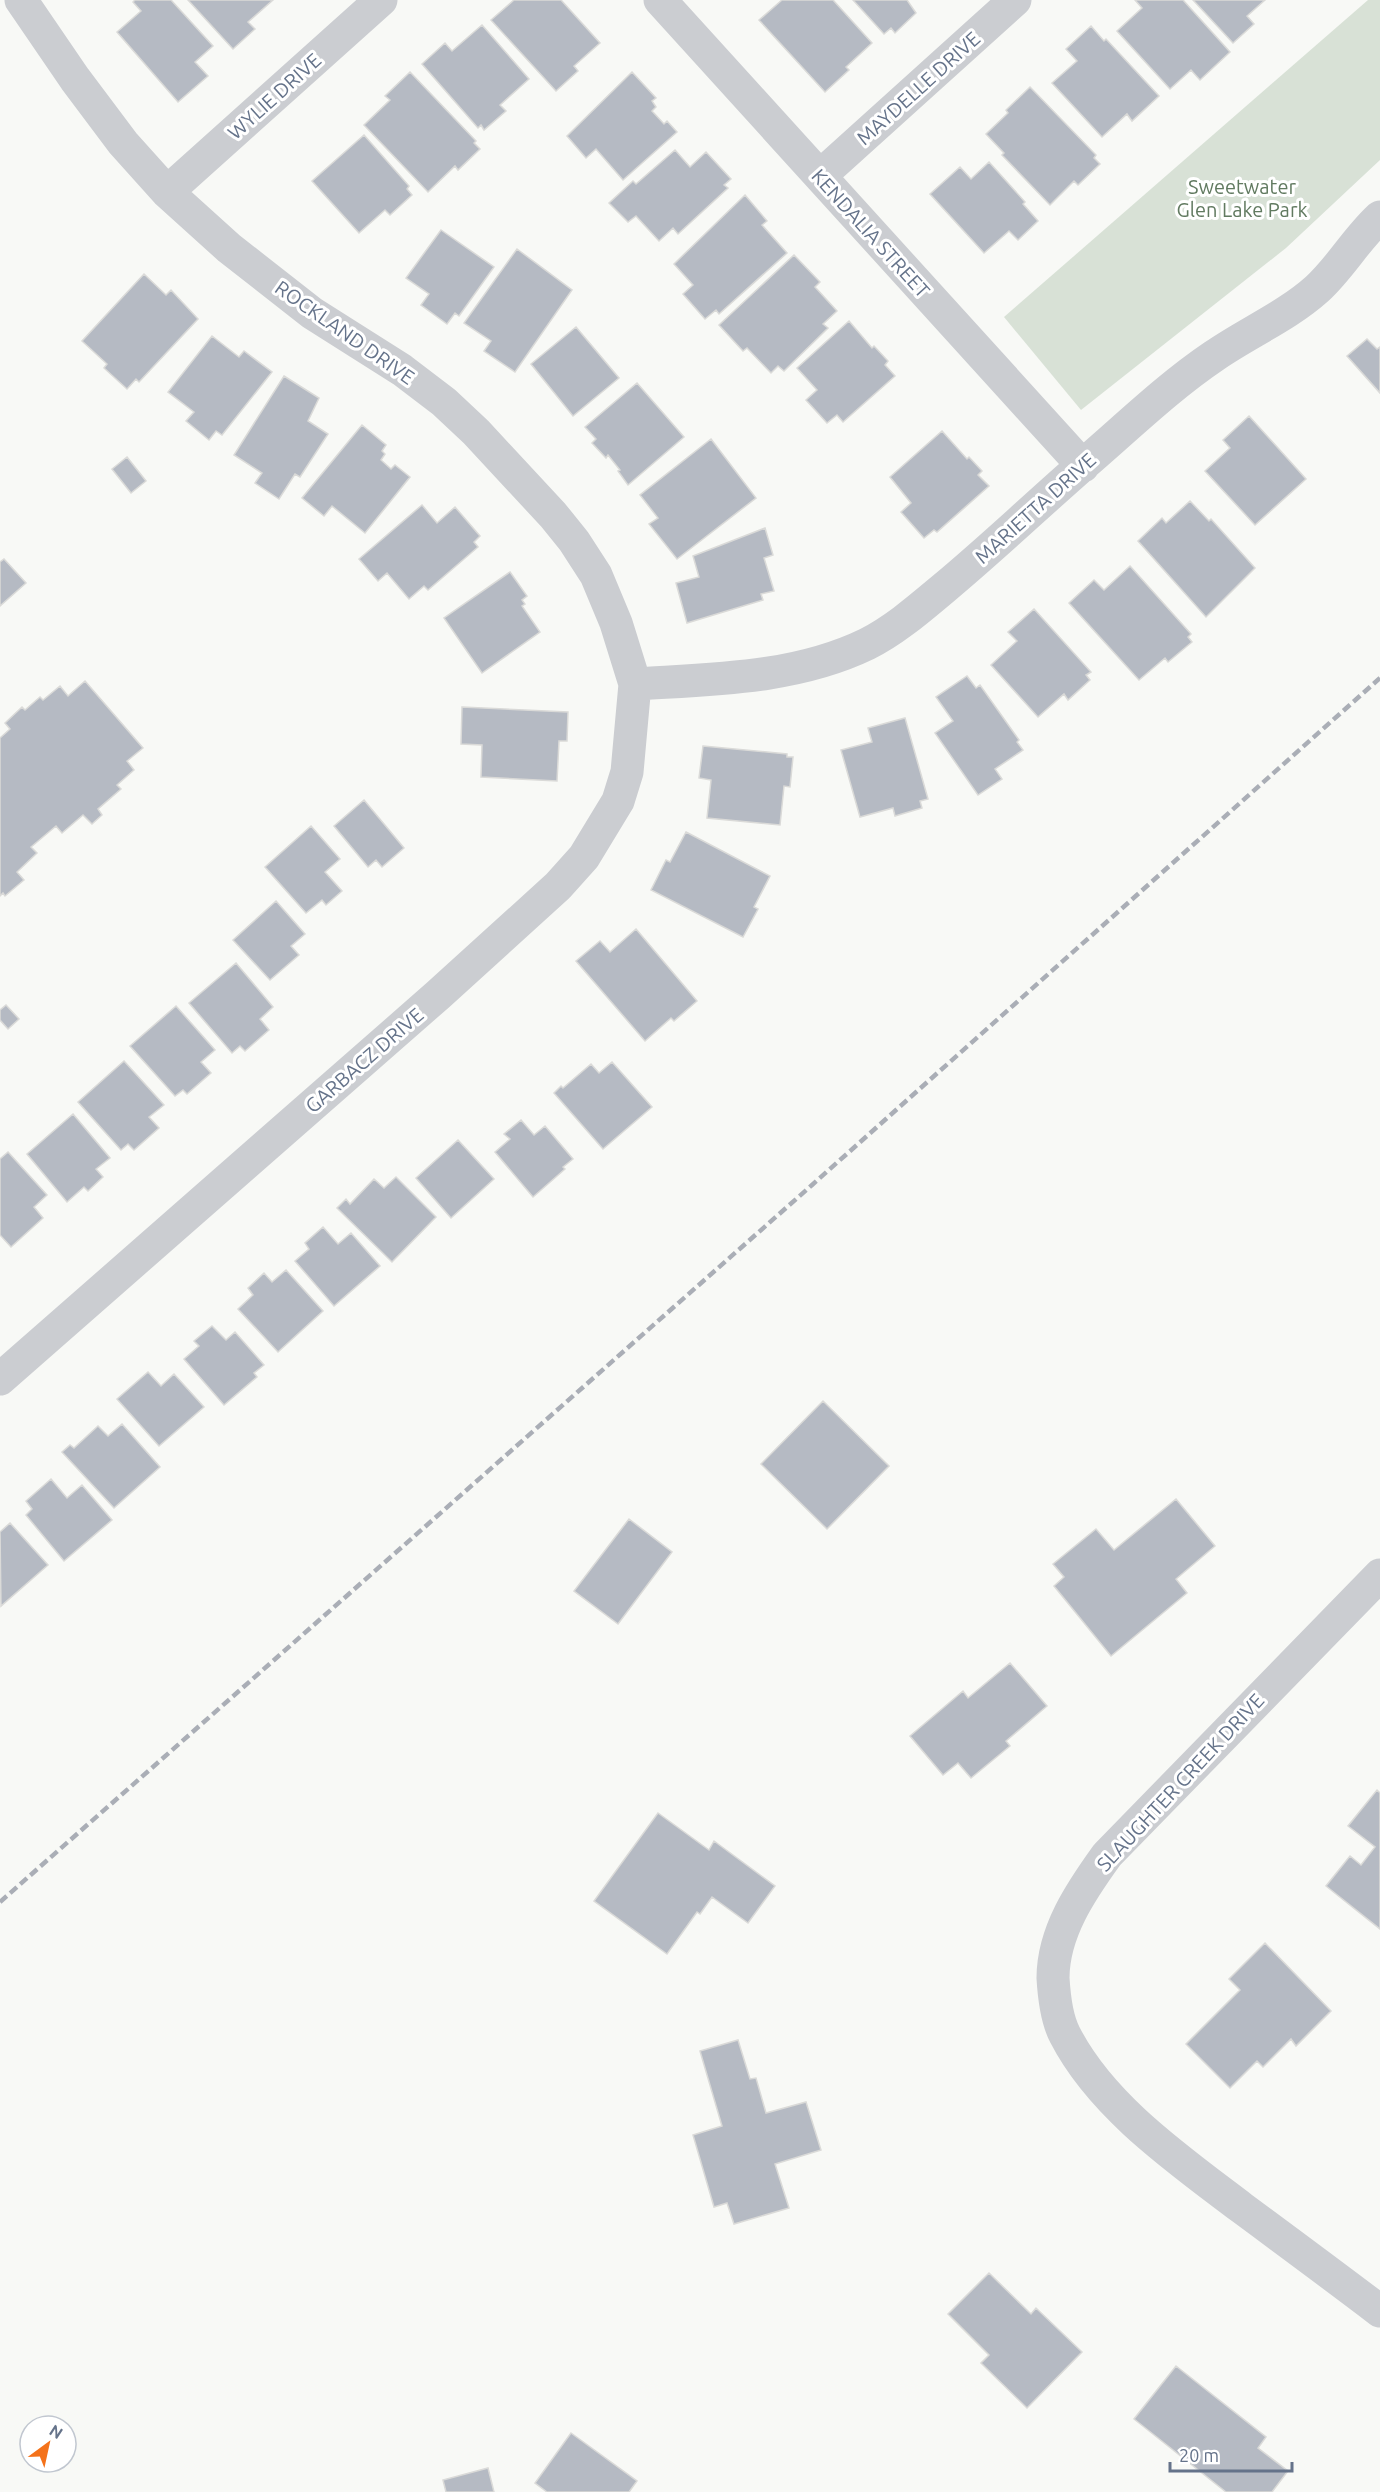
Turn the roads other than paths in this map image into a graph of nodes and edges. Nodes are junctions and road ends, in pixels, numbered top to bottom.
1 (21, 0) edge
2 (381, 0) edge
3 (660, 0) edge
4 (1015, 0) edge
5 (820, 176) junction
6 (167, 192) junction
7 (1380, 218) edge
8 (1083, 466) junction
9 (635, 684) junction
10 (0, 1378) edge
11 (1380, 1575) edge
12 (1380, 2311) edge

1 - 6 street, ROCKLAND DRIVE
2 - 6 street, WYLIE DRIVE
3 - 5 street, KENDALIA STREET
4 - 5 street, MAYDELLE DRIVE
5 - 8 street, KENDALIA STREET
6 - 9 street, ROCKLAND DRIVE
7 - 8 street, MARIETTA DRIVE
8 - 9 street, MARIETTA DRIVE
9 - 10 street, GARBACZ DRIVE
11 - 12 street, SLAUGHTER CREEK DRIVE

